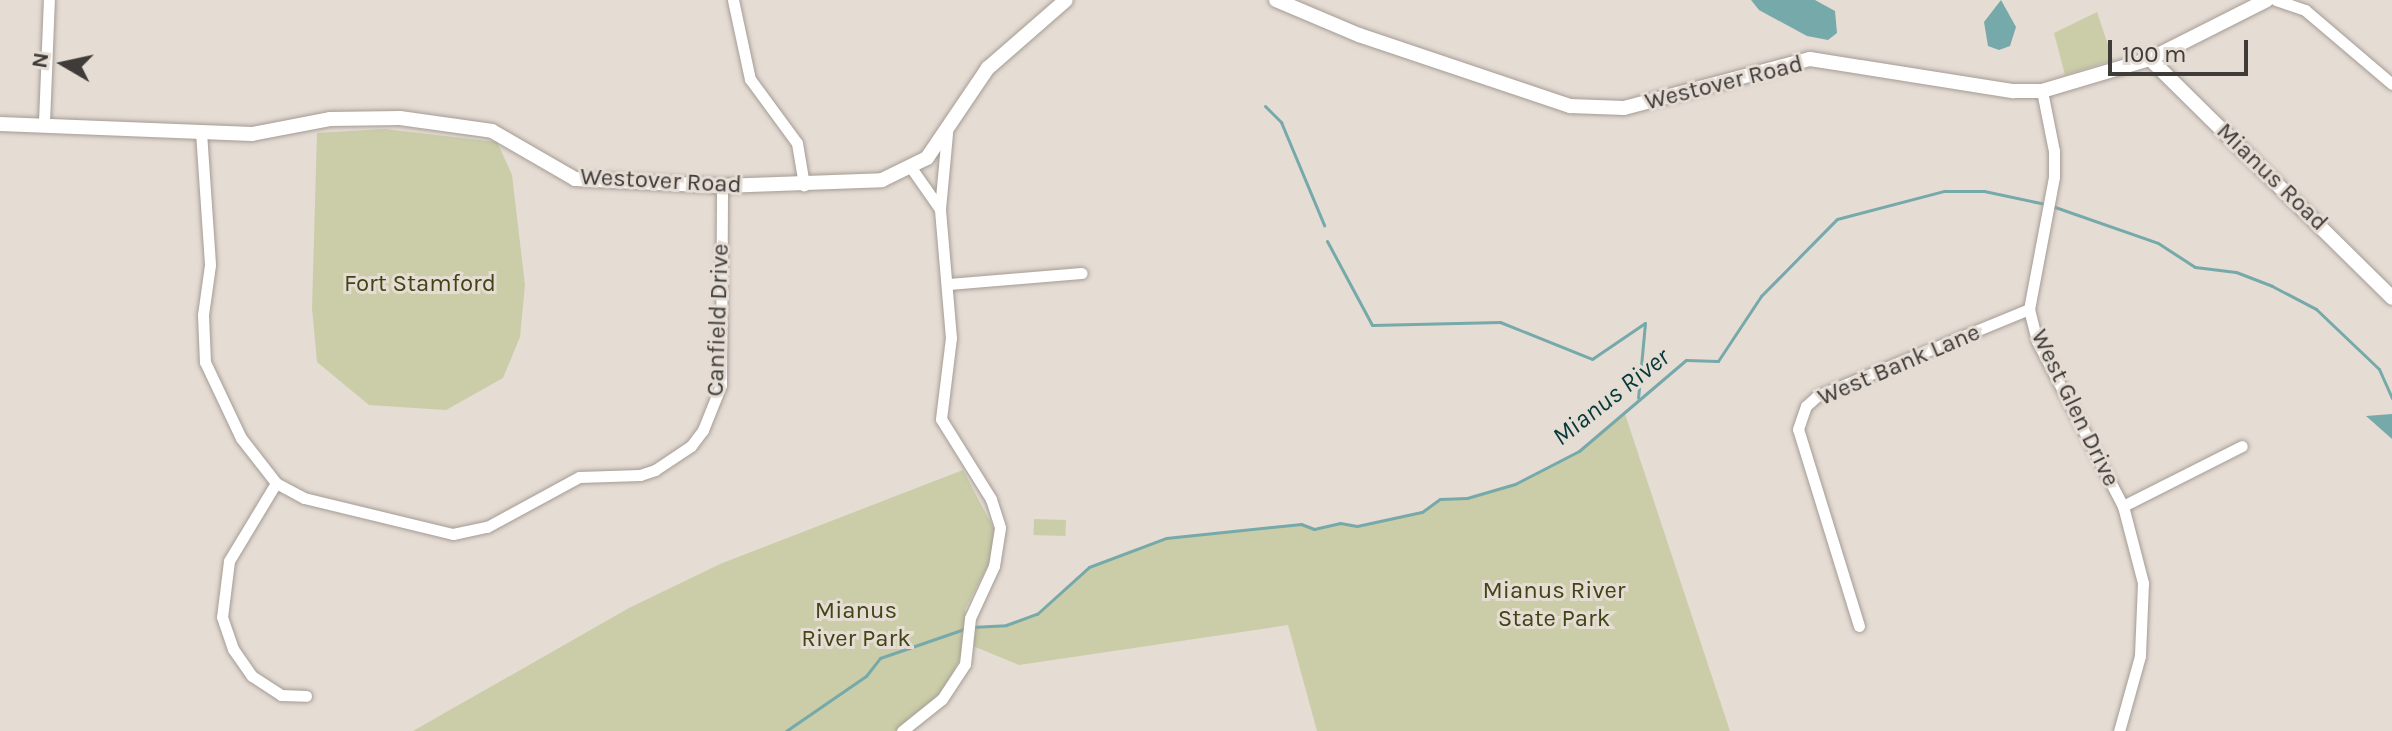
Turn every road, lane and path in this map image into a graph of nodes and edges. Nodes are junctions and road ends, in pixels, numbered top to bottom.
1 (49, 0) edge
2 (733, 0) edge
3 (1066, 0) edge
4 (1276, 0) edge
5 (2267, 0) edge
6 (2276, 0) edge
7 (2305, 5) edge
8 (2150, 59) junction
9 (2392, 84) edge
10 (2042, 91) junction
11 (44, 122) junction
12 (0, 124) edge
13 (201, 132) junction
14 (947, 133) junction
15 (912, 169) junction
16 (804, 185) junction
17 (722, 186) junction
18 (940, 209) junction
19 (1082, 273) dead end
20 (948, 284) junction
21 (2392, 298) edge
22 (2029, 309) junction
23 (2242, 446) dead end
24 (276, 483) junction
25 (2123, 506) junction
26 (1859, 626) dead end
27 (306, 696) dead end
28 (902, 731) edge
29 (2119, 731) edge

1 - 11 street
2 - 16 street
3 - 14 street, Westover Road
4 - 10 street, Westover Road
5 - 8 street, Westover Road
6 - 7 street
7 - 9 street
8 - 10 street, Westover Road
8 - 21 street, Mianus Road
10 - 22 street, West Glen Drive
11 - 12 street, Westover Road
11 - 13 street, Westover Road
13 - 17 street, Westover Road
13 - 24 street, Canfield Drive
14 - 15 street, Westover Road
14 - 18 street
15 - 16 street, Westover Road
15 - 18 street
16 - 17 street, Westover Road
17 - 24 street, Canfield Drive
18 - 20 street
19 - 20 street
20 - 28 street
22 - 25 street, West Glen Drive
22 - 26 street, West Bank Lane
23 - 25 street
24 - 27 street
25 - 29 street, West Glen Drive

